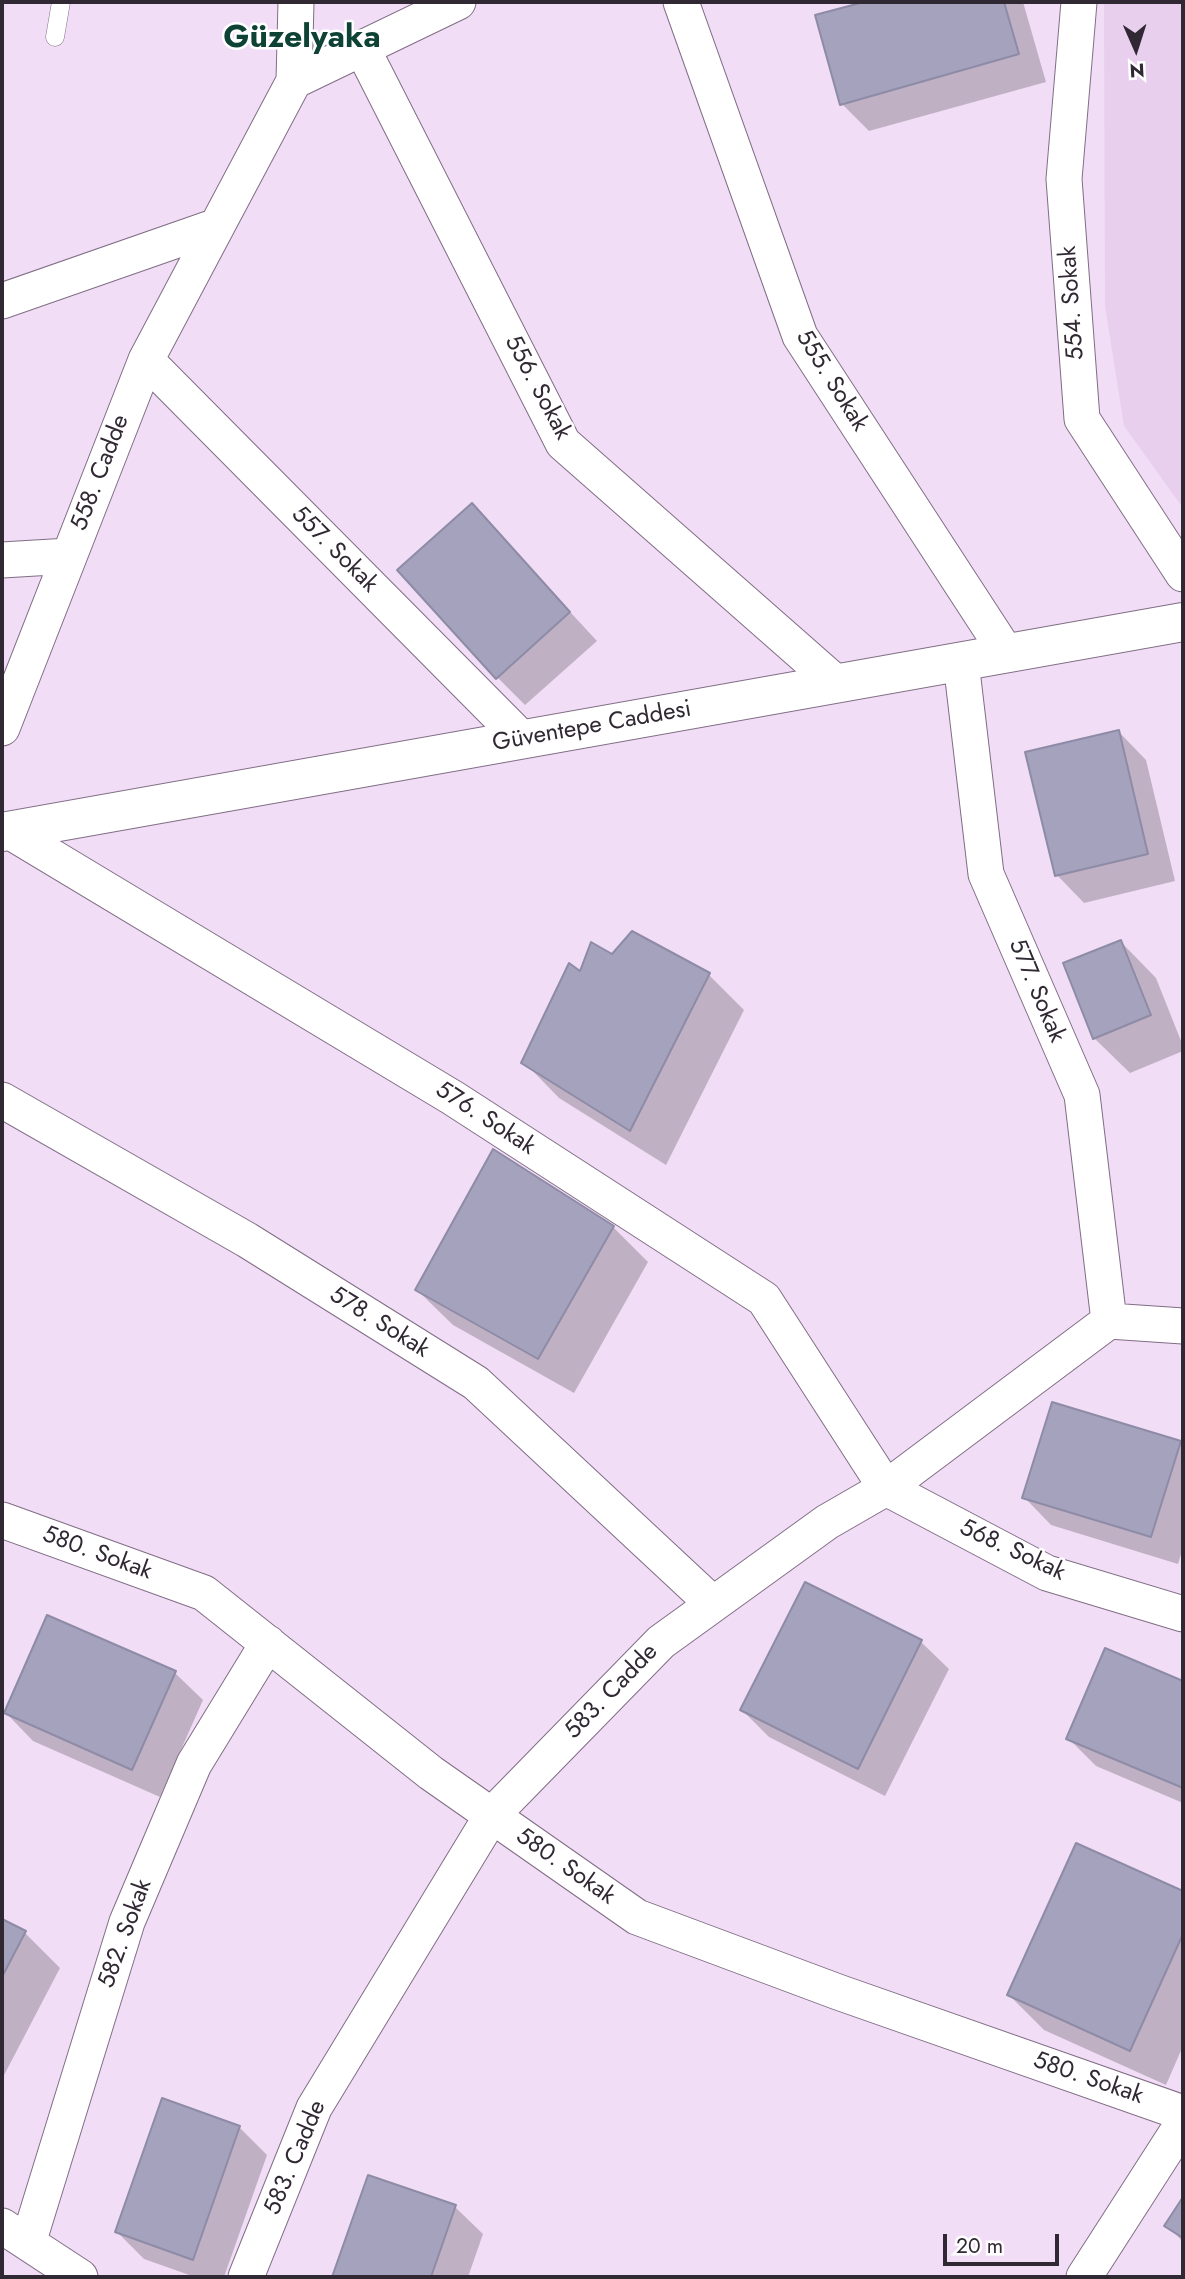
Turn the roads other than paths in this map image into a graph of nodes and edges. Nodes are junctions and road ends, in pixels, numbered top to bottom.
1 (61, 2) edge
2 (296, 2) edge
3 (458, 2) edge
4 (681, 2) edge
5 (1079, 2) edge
6 (55, 37) dead end
7 (362, 48) junction
8 (294, 81) junction
9 (217, 226) junction
10 (2, 301) edge
11 (146, 360) junction
12 (69, 556) junction
13 (2, 561) edge
14 (1183, 574) edge
15 (1183, 622) edge
16 (1007, 654) junction
17 (961, 662) junction
18 (837, 684) junction
19 (2, 728) edge
20 (523, 740) junction
21 (5, 832) edge
22 (2, 1100) edge
23 (1109, 1321) junction
24 (1183, 1326) edge
25 (886, 1488) junction
26 (2, 1520) edge
27 (713, 1604) junction
28 (1183, 1614) edge
29 (268, 1643) junction
30 (492, 1815) junction
31 (1183, 2113) edge
32 (1183, 2123) edge
33 (15, 2235) edge
34 (80, 2277) edge
35 (246, 2277) edge
36 (1084, 2277) edge

1 - 6 lane
2 - 8 street
3 - 7 street
4 - 16 street, 555. Sokak
5 - 14 street, 554. Sokak
7 - 8 street
7 - 18 street, 556. Sokak
8 - 9 street, 558. Cadde
9 - 10 street
9 - 11 street, 558. Cadde
11 - 12 street, 558. Cadde
11 - 20 street, 557. Sokak
12 - 13 street
12 - 19 street, 558. Cadde
15 - 16 street, Güventepe Caddesi
16 - 17 street, Güventepe Caddesi
17 - 18 street, Güventepe Caddesi
17 - 23 street, 577. Sokak
18 - 20 street, Güventepe Caddesi
20 - 21 street, Güventepe Caddesi
21 - 25 street, 576. Sokak
22 - 27 street, 578. Sokak
23 - 24 street
23 - 25 street, 583. Cadde
25 - 27 street, 583. Cadde
25 - 28 street, 568. Sokak
26 - 29 street, 580. Sokak
27 - 30 street, 583. Cadde
29 - 30 street, 580. Sokak
29 - 33 street, 582. Sokak
30 - 31 street, 580. Sokak
30 - 35 street, 583. Cadde
32 - 36 street
33 - 34 street

